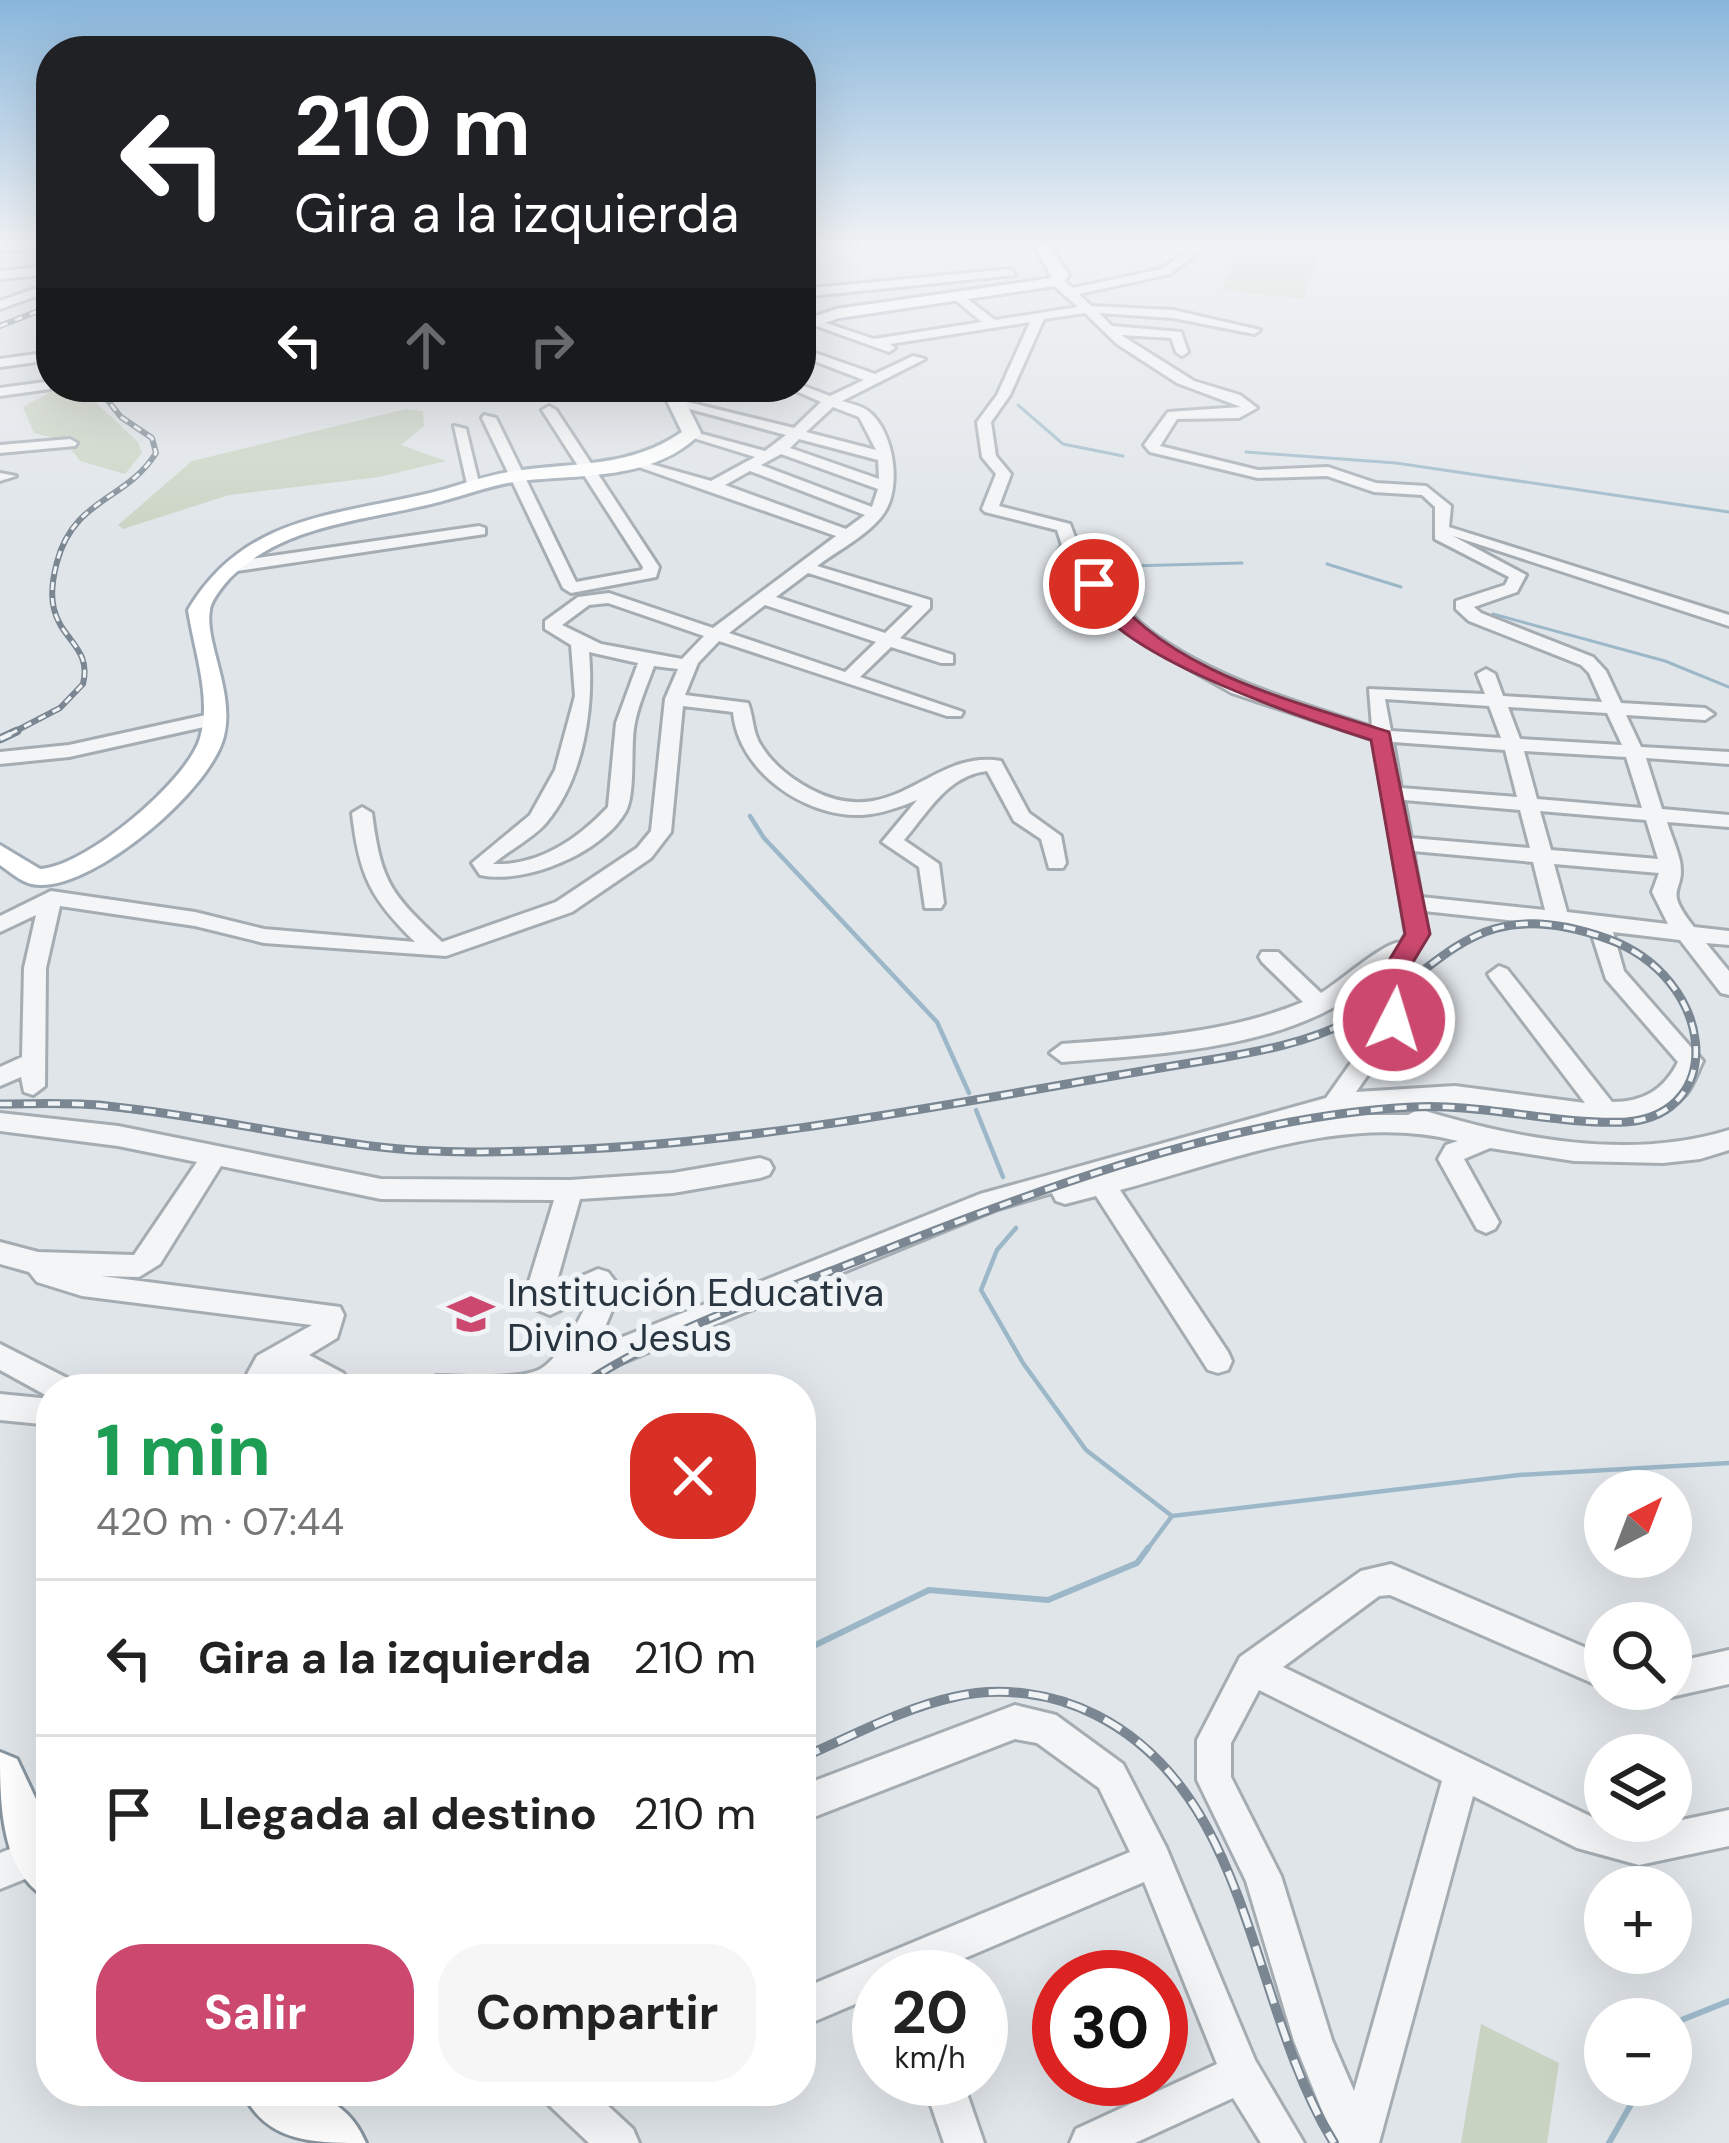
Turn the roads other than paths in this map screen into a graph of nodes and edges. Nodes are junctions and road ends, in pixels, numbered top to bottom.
1 (869, 342) edge
2 (879, 342) edge
3 (1024, 342) edge
4 (1123, 342) edge
5 (1178, 342) edge
6 (873, 343) junction
7 (1134, 349) junction
8 (1182, 352) junction
9 (1204, 353) dead end
10 (36, 358) edge
11 (816, 358) edge
12 (0, 363) edge
13 (874, 379) junction
14 (36, 387) edge
15 (0, 392) edge
16 (816, 395) edge
17 (832, 400) junction
18 (683, 402) edge
19 (707, 402) edge
20 (549, 410) dead end
21 (489, 418) dead end
22 (459, 429) dead end
23 (800, 431) junction
24 (692, 433) junction
25 (70, 442) dead end
26 (0, 449) edge
27 (773, 452) junction
28 (887, 458) junction
29 (640, 465) junction
30 (750, 466) junction
31 (586, 470) junction
32 (515, 476) junction
33 (475, 484) junction
34 (712, 486) junction
35 (886, 487) junction
36 (876, 514) junction
37 (1441, 528) junction
38 (479, 531) dead end
39 (844, 535) junction
40 (805, 566) junction
41 (230, 568) junction
42 (764, 599) junction
43 (1729, 621) edge
44 (716, 634) junction
45 (579, 640) junction
46 (888, 640) junction
47 (947, 659) dead end
48 (646, 662) junction
49 (687, 665) junction
50 (1486, 674) dead end
51 (848, 679) junction
52 (674, 699) junction
53 (1498, 700) junction
54 (1616, 708) junction
55 (954, 712) dead end
56 (1705, 714) dead end
57 (215, 719) junction
58 (1381, 736) junction
59 (1513, 745) junction
60 (1634, 752) junction
61 (0, 758) edge
62 (1729, 758) edge
63 (939, 784) junction
64 (1394, 793) junction
65 (1530, 804) junction
66 (362, 813) dead end
67 (1653, 815) junction
68 (1729, 821) edge
69 (1403, 844) junction
70 (0, 853) edge
71 (1544, 855) junction
72 (1056, 863) dead end
73 (1672, 867) junction
74 (43, 888) junction
75 (933, 903) dead end
76 (1414, 914) junction
77 (1558, 917) junction
78 (1599, 923) junction
79 (0, 925) edge
80 (1684, 935) junction
81 (1729, 938) edge
82 (439, 951) junction
83 (1270, 957) dead end
84 (1498, 974) dead end
85 (1729, 987) edge
86 (1321, 1006) junction
87 (1063, 1053) dead end
88 (0, 1077) edge
89 (1392, 1096) junction
90 (1334, 1106) junction
91 (1607, 1114) junction
92 (0, 1122) edge
93 (1432, 1124) junction
94 (1490, 1138) junction
95 (1729, 1140) edge
96 (215, 1154) junction
97 (760, 1168) dead end
98 (1089, 1183) junction
99 (570, 1190) junction
100 (1054, 1197) dead end
101 (1486, 1222) dead end
102 (0, 1253) edge
103 (38, 1263) junction
104 (0, 1356) edge
105 (1218, 1361) dead end
106 (264, 1374) edge
107 (268, 1374) edge
108 (322, 1374) edge
109 (555, 1374) edge
110 (563, 1374) edge
111 (36, 1375) edge
112 (0, 1407) edge
113 (36, 1411) edge
114 (1584, 1664) edge
115 (1729, 1667) edge
116 (1252, 1669) junction
117 (1692, 1675) edge
118 (1462, 1773) junction
119 (0, 1776) edge
120 (816, 1798) edge
121 (1729, 1828) edge
122 (1153, 1860) junction
123 (29, 1867) edge
124 (948, 1950) edge
125 (852, 1989) edge
126 (816, 2002) edge
127 (1241, 2074) junction
128 (289, 2106) edge
129 (579, 2106) edge
130 (951, 2106) edge
131 (338, 2143) edge
132 (619, 2143) edge
133 (964, 2143) edge
134 (1090, 2143) edge
135 (1284, 2143) edge
136 (1357, 2143) edge

1 - 6 street
2 - 6 street
3 - 58 street
4 - 7 street
5 - 8 street
6 - 13 street
7 - 8 street
7 - 37 street
8 - 9 street
10 - 12 street
11 - 13 street
13 - 17 street
14 - 15 street
16 - 17 street
17 - 23 street
17 - 28 street
18 - 24 main road
19 - 23 street
20 - 31 street
21 - 32 street
22 - 33 street
23 - 27 street
23 - 28 street
24 - 27 street
24 - 29 main road
25 - 26 street
27 - 30 street
27 - 35 street
28 - 35 street
29 - 31 main road
29 - 34 street
30 - 34 street
30 - 36 street
31 - 32 main road
31 - 32 street
32 - 33 main road
33 - 41 main road
34 - 39 street
35 - 36 street
36 - 39 street
37 - 43 street
37 - 54 street
38 - 41 street
39 - 40 street
40 - 42 street
40 - 46 street
41 - 57 main road
42 - 44 street
42 - 46 street
44 - 45 street
44 - 49 street
44 - 51 street
45 - 48 street
45 - 48 street
46 - 47 street
46 - 51 street
48 - 49 street
49 - 52 street
50 - 53 street
51 - 55 street
52 - 63 street
52 - 82 street
53 - 54 street
53 - 58 street
53 - 59 street
54 - 56 street
54 - 60 street
57 - 61 street
57 - 74 main road
58 - 59 street
58 - 64 street
59 - 60 street
59 - 65 street
60 - 62 street
60 - 67 street
63 - 72 street
63 - 75 street
64 - 65 street
64 - 69 street
65 - 67 street
65 - 71 street
66 - 82 street
67 - 68 street
67 - 73 street
69 - 71 street
69 - 76 street
70 - 74 main road
71 - 73 street
71 - 77 street
73 - 80 street
74 - 79 street
74 - 82 street
74 - 88 street
76 - 77 street
76 - 86 street
76 - 90 street
77 - 78 street
78 - 80 street
78 - 91 street
80 - 81 street
80 - 85 street
83 - 86 street
84 - 91 street
86 - 87 street
89 - 90 street
89 - 91 street
89 - 93 street
90 - 98 street
92 - 96 street
93 - 94 street
93 - 98 street
94 - 95 street
94 - 101 street
96 - 99 street
96 - 103 street
97 - 99 street
98 - 100 street
98 - 105 street
98 - 110 street
99 - 109 street
102 - 103 street
103 - 106 street
104 - 111 street
107 - 108 street
112 - 113 street
114 - 116 street
115 - 117 street
116 - 118 street
116 - 136 street
118 - 121 street
118 - 136 street
119 - 123 highway
120 - 122 street
122 - 124 street
122 - 127 street
125 - 126 street
127 - 134 street
127 - 135 street
128 - 131 highway
129 - 132 street
130 - 133 street

